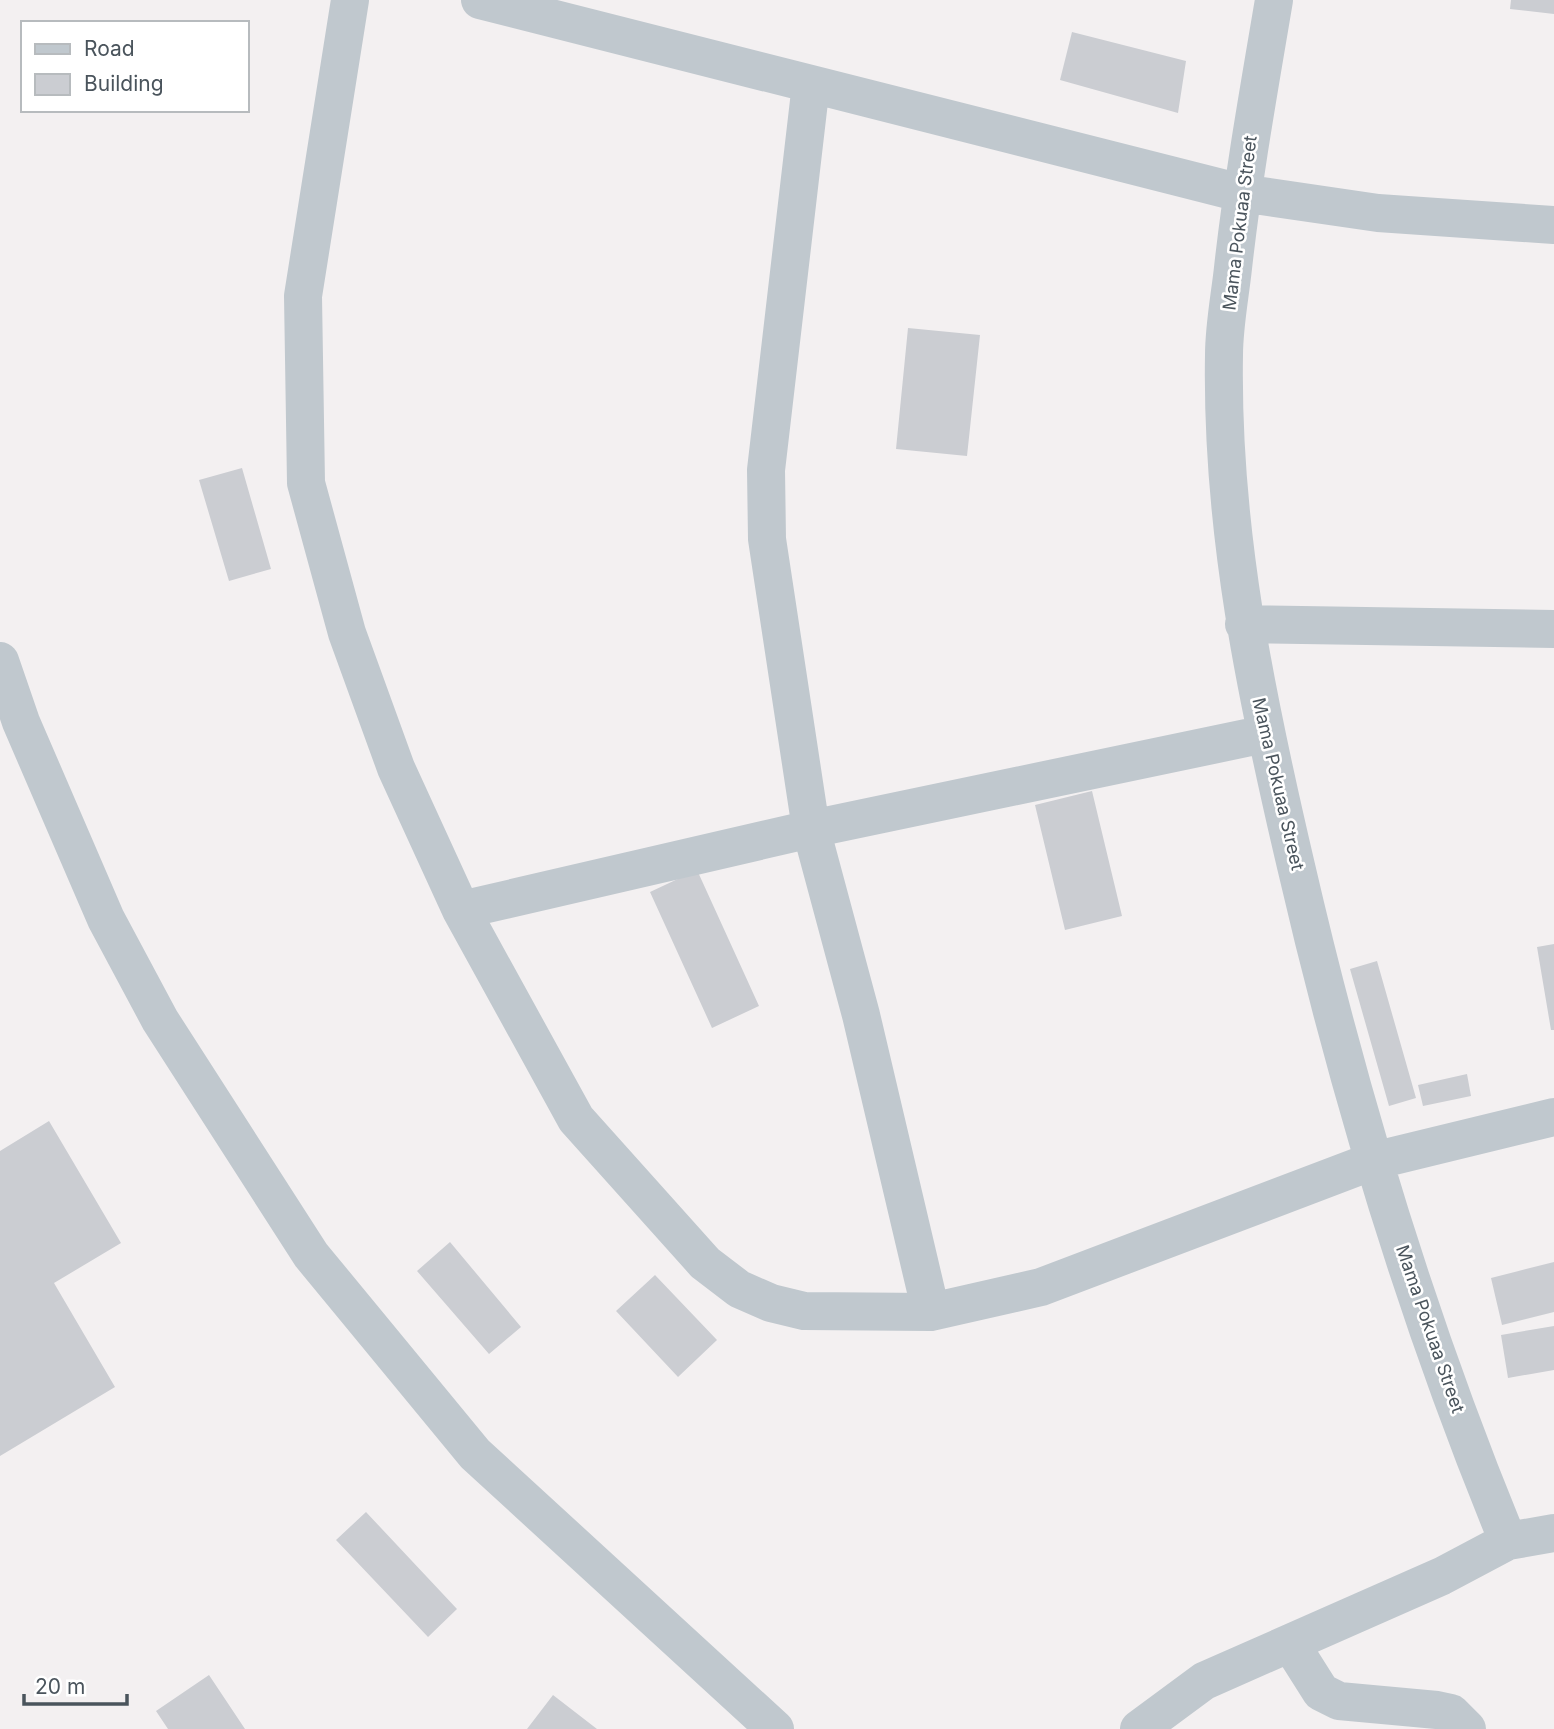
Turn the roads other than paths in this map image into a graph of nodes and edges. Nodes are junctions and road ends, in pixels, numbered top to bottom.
1 (350, 0) edge
2 (480, 0) edge
3 (1274, 0) edge
4 (811, 85) junction
5 (1241, 193) junction
6 (1554, 225) edge
7 (1244, 624) junction
8 (1554, 629) edge
9 (0, 661) edge
10 (1265, 734) junction
11 (811, 829) junction
12 (461, 910) junction
13 (1554, 1117) edge
14 (1373, 1161) junction
15 (931, 1312) junction
16 (1554, 1533) edge
17 (1508, 1541) junction
18 (1290, 1643) junction
19 (775, 1729) edge
20 (1139, 1729) edge
21 (1467, 1729) edge

1 - 12 street
2 - 4 street
3 - 5 street, Mama Pokuaa Street
4 - 5 street
4 - 11 street
5 - 6 street
5 - 7 street, Mama Pokuaa Street
7 - 8 street
7 - 10 street, Mama Pokuaa Street
9 - 19 street
10 - 11 street
10 - 14 street, Mama Pokuaa Street
11 - 12 street
11 - 15 street
12 - 15 street
13 - 14 street
14 - 15 street
14 - 17 street, Mama Pokuaa Street
16 - 17 street
17 - 18 street
18 - 20 street
18 - 21 street

